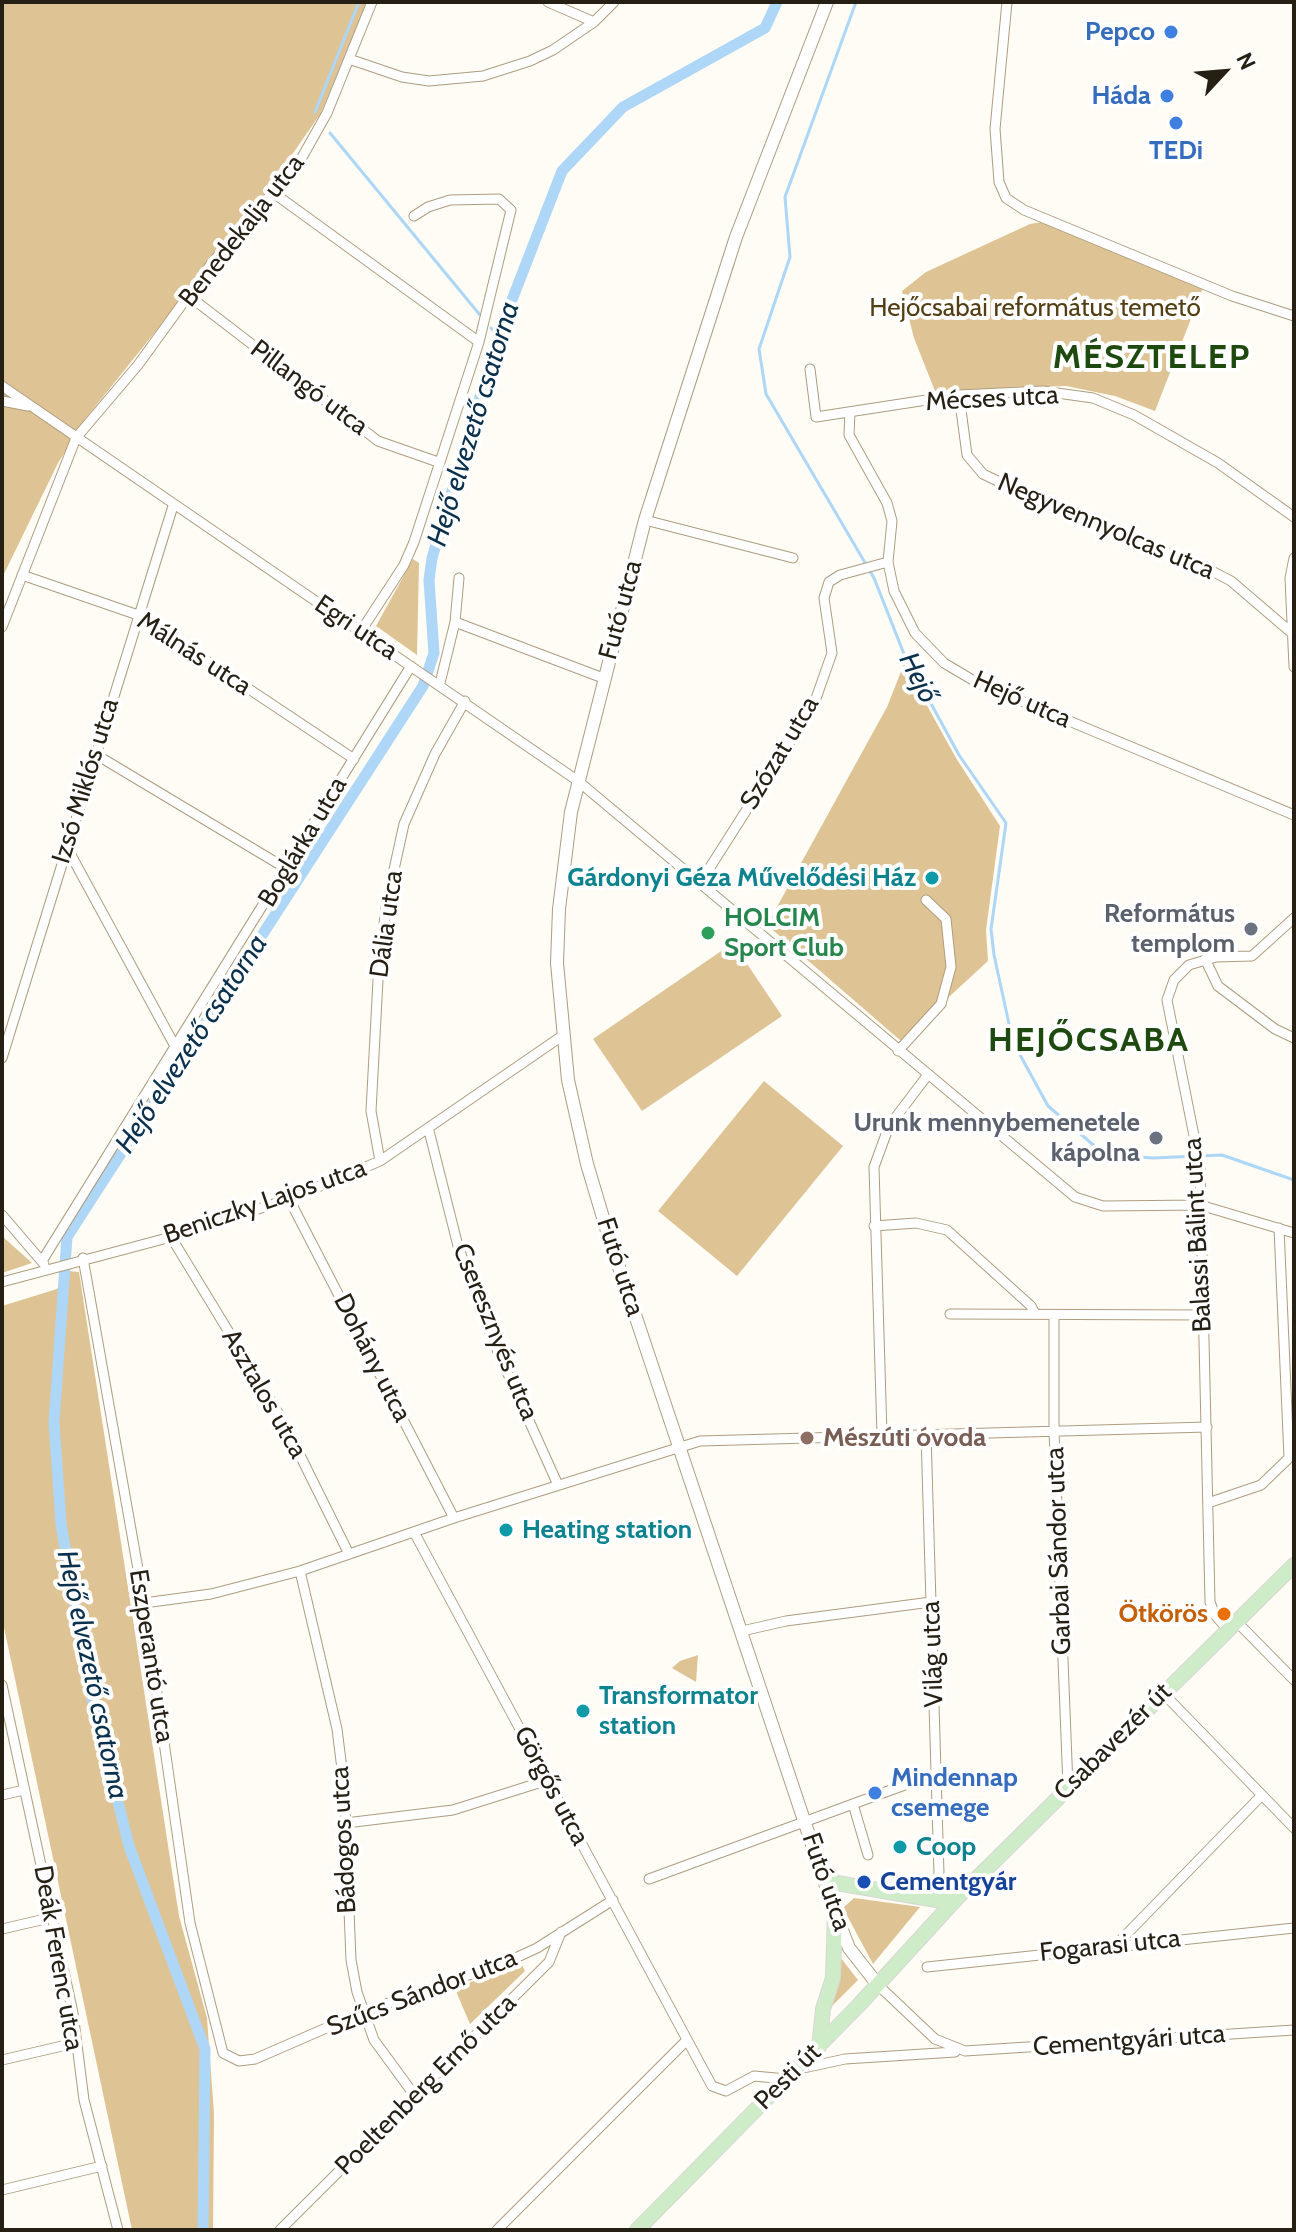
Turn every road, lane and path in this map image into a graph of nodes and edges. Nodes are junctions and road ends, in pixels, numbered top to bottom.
1 (372, 2) edge
2 (548, 2) edge
3 (614, 2) edge
4 (827, 2) edge
5 (1007, 2) edge
6 (594, 22) junction
7 (349, 59) junction
8 (275, 194) junction
9 (414, 216) dead end
10 (189, 296) junction
11 (1294, 316) edge
12 (479, 342) junction
13 (810, 369) dead end
14 (2, 386) edge
15 (959, 395) junction
16 (2, 401) edge
17 (31, 406) junction
18 (850, 412) junction
19 (76, 438) junction
20 (438, 462) junction
21 (173, 506) junction
22 (1294, 517) edge
23 (645, 520) junction
24 (793, 558) dead end
25 (1294, 558) edge
26 (883, 564) junction
27 (22, 575) junction
28 (459, 578) dead end
29 (138, 615) junction
30 (455, 622) junction
31 (2, 627) edge
32 (361, 631) junction
33 (1293, 634) edge
34 (414, 667) junction
35 (1294, 667) edge
36 (603, 678) junction
37 (440, 683) junction
38 (465, 701) junction
39 (95, 754) junction
40 (354, 759) junction
41 (578, 781) junction
42 (1294, 815) edge
43 (66, 846) junction
44 (287, 869) junction
45 (700, 883) junction
46 (926, 900) dead end
47 (1294, 918) edge
48 (1205, 959) junction
49 (562, 1036) junction
50 (1294, 1038) edge
51 (176, 1048) junction
52 (898, 1051) junction
53 (2, 1058) edge
54 (927, 1076) junction
55 (429, 1131) junction
56 (380, 1161) junction
57 (289, 1199) junction
58 (1200, 1205) junction
59 (2, 1215) edge
60 (874, 1226) junction
61 (1279, 1228) junction
62 (1294, 1233) edge
63 (171, 1237) junction
64 (79, 1259) junction
65 (49, 1265) junction
66 (2, 1282) edge
67 (950, 1314) dead end
68 (1035, 1314) junction
69 (1203, 1315) junction
70 (1054, 1316) junction
71 (1207, 1427) junction
72 (1054, 1431) junction
73 (926, 1434) junction
74 (882, 1435) junction
75 (680, 1446) junction
76 (1292, 1456) edge
77 (558, 1485) junction
78 (1208, 1503) junction
79 (454, 1518) junction
80 (414, 1532) junction
81 (349, 1554) junction
82 (1294, 1565) edge
83 (300, 1571) junction
84 (931, 1602) junction
85 (144, 1603) junction
86 (1232, 1626) junction
87 (742, 1631) junction
88 (1294, 1680) edge
89 (2, 1685) edge
90 (1163, 1693) junction
91 (937, 1777) junction
92 (548, 1780) junction
93 (1068, 1787) junction
94 (24, 1790) junction
95 (2, 1795) edge
96 (1262, 1795) junction
97 (853, 1804) junction
98 (805, 1821) junction
99 (346, 1823) junction
100 (1294, 1828) edge
101 (868, 1855) dead end
102 (939, 1874) dead end
103 (649, 1879) dead end
104 (825, 1881) junction
105 (957, 1898) junction
106 (613, 1900) junction
107 (835, 1911) junction
108 (54, 1917) junction
109 (936, 1923) joint
110 (1294, 1928) edge
111 (2, 1929) edge
112 (561, 1932) junction
113 (1117, 1944) junction
114 (927, 1967) dead end
115 (878, 1985) junction
116 (363, 2012) junction
117 (1294, 2030) edge
118 (687, 2040) junction
119 (75, 2043) junction
120 (819, 2047) junction
121 (965, 2051) junction
122 (223, 2053) joint
123 (2, 2060) edge
124 (791, 2074) junction
125 (415, 2096) junction
126 (102, 2166) junction
127 (2, 2190) edge
128 (118, 2230) edge
129 (280, 2230) edge
130 (497, 2230) edge
131 (637, 2230) edge

1 - 7 street, Benedekalja utca
2 - 6 street
3 - 6 street
4 - 23 main road, Futó utca
5 - 11 street
6 - 7 street
7 - 8 street, Benedekalja utca
8 - 10 street, Benedekalja utca
8 - 12 street
9 - 12 street
10 - 19 street, Benedekalja utca
10 - 20 street, Pillangó utca
12 - 20 street
13 - 18 street, Mécses utca
14 - 17 street, Egri utca
15 - 18 street, Mécses utca
15 - 22 street, Mécses utca
15 - 33 street, Negyvennyolcas utca
16 - 17 street
17 - 19 street, Egri utca
18 - 26 street, Hejő utca
19 - 21 street, Egri utca
19 - 27 street, Benedekalja utca
20 - 32 street
21 - 29 street, Izsó Miklós utca
21 - 32 street, Egri utca
23 - 24 street
23 - 36 main road, Futó utca
25 - 33 street
26 - 42 street, Hejő utca
26 - 45 street, Szózat utca
27 - 29 street, Málnás utca
27 - 31 street, Benedekalja utca
28 - 30 street
29 - 39 street, Izsó Miklós utca
29 - 40 street, Málnás utca
30 - 36 street
30 - 37 street
32 - 34 street, Egri utca
33 - 35 street
34 - 37 street, Egri utca
34 - 40 street, Boglárka utca
36 - 41 main road, Futó utca
37 - 38 street, Egri utca
38 - 41 street, Egri utca
38 - 56 street, Dália utca
39 - 43 street, Izsó Miklós utca
39 - 44 street
40 - 44 street, Boglárka utca
41 - 45 street, Egri utca
41 - 49 main road, Futó utca
43 - 51 street
43 - 53 street, Izsó Miklós utca
44 - 51 street, Boglárka utca
45 - 52 street, Egri utca
46 - 52 street
47 - 48 street
48 - 50 street
48 - 58 street, Balassi Bálint utca
49 - 55 street, Beniczky Lajos utca
49 - 75 main road, Futó utca
51 - 65 street, Boglárka utca
52 - 54 street, Egri utca
54 - 58 street, Egri utca
54 - 60 street
55 - 56 street, Beniczky Lajos utca
55 - 77 street, Cseresznyés utca
56 - 57 street, Beniczky Lajos utca
57 - 63 street, Beniczky Lajos utca
57 - 79 street, Dohány utca
58 - 61 street, Egri utca
58 - 69 street, Balassi Bálint utca
59 - 65 street
60 - 68 street
60 - 74 street
61 - 62 street, Egri utca
61 - 76 street
63 - 64 street, Beniczky Lajos utca
63 - 81 street, Asztalos utca
64 - 65 street, Beniczky Lajos utca
64 - 85 street, Eszperantó utca
65 - 66 street, Beniczky Lajos utca
67 - 68 street
68 - 70 street
69 - 70 street
69 - 71 street, Balassi Bálint utca
70 - 72 street, Garbai Sándor utca
71 - 72 street
71 - 78 street, Balassi Bálint utca
72 - 73 street
72 - 93 street, Garbai Sándor utca
73 - 74 street
73 - 84 street, Világ utca
74 - 75 street
75 - 77 street
75 - 87 main road, Futó utca
76 - 78 street
77 - 79 street
78 - 86 street, Balassi Bálint utca
79 - 80 street
80 - 81 street
80 - 92 street, Görgős utca
81 - 83 street
82 - 86 main road, Csabavezér út
83 - 85 street
83 - 99 street, Bádogos utca
84 - 87 street
84 - 91 street, Világ utca
85 - 122 street, Eszperantó utca
86 - 88 street, Balassi Bálint utca
86 - 90 main road, Csabavezér út
87 - 98 main road, Futó utca
89 - 94 street, Deák Ferenc utca
90 - 93 main road, Csabavezér út
90 - 96 street
91 - 97 street
91 - 102 street, Világ utca
92 - 99 street
92 - 106 street, Görgős utca
93 - 105 main road, Csabavezér út
94 - 95 street
94 - 108 street, Deák Ferenc utca
96 - 100 street
96 - 113 street
97 - 98 street
97 - 101 street
98 - 103 street
98 - 104 main road, Futó utca
99 - 116 street, Bádogos utca
104 - 105 main road
104 - 107 main road, Futó utca
105 - 109 main road, Csabavezér út
106 - 112 street, Szűcs Sándor utca
106 - 118 street, Görgős utca
107 - 115 main road, Futó utca
107 - 120 main road
108 - 111 street
108 - 119 street, Deák Ferenc utca
109 - 115 main road, Pesti út
110 - 113 street, Fogarasi utca
112 - 116 street, Szűcs Sándor utca
112 - 125 street, Poeltenberg Ernő utca
113 - 114 street, Fogarasi utca
115 - 120 main road, Pesti út
115 - 121 street, Cementgyári utca
116 - 122 street, Szűcs Sándor utca
116 - 125 street, Bádogos utca
117 - 121 street, Cementgyári utca
118 - 124 street, Görgős utca
118 - 130 street
119 - 123 street
119 - 126 street, Deák Ferenc utca
120 - 124 main road, Pesti út
121 - 124 street, Cementgyári utca
124 - 131 main road, Pesti út
125 - 129 street, Poeltenberg Ernő utca
126 - 127 street
126 - 128 street, Deák Ferenc utca

